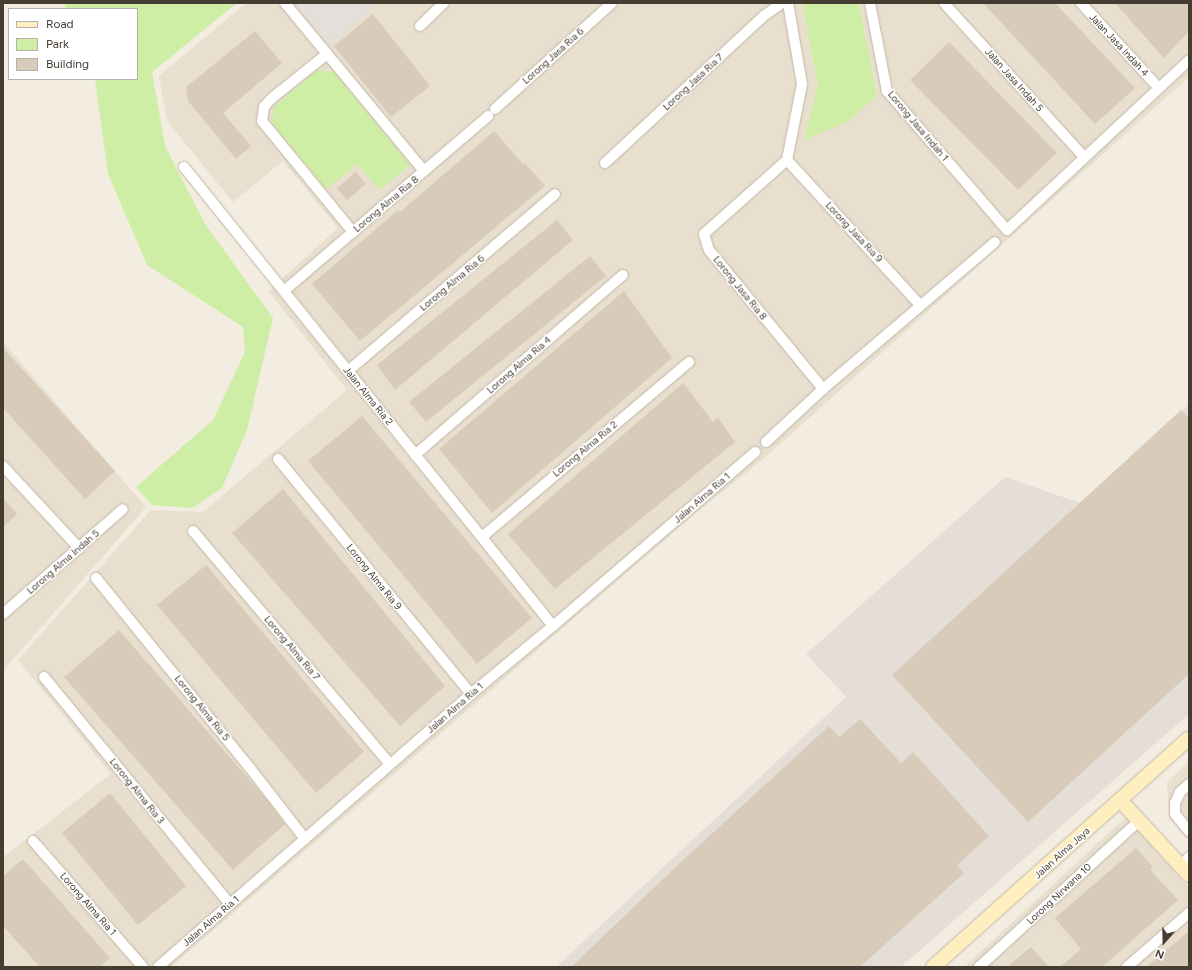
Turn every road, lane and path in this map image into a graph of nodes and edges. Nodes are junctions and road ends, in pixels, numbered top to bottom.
1 (285, 3) edge
2 (444, 3) edge
3 (612, 3) edge
4 (782, 3) edge
5 (788, 3) edge
6 (870, 3) edge
7 (944, 3) edge
8 (1081, 3) edge
9 (420, 26) dead end
10 (327, 54) junction
11 (1189, 60) edge
12 (1158, 87) junction
13 (492, 112) joint
14 (1084, 157) junction
15 (787, 160) junction
16 (605, 163) dead end
17 (184, 167) dead end
18 (424, 171) junction
19 (555, 194) dead end
20 (353, 232) junction
21 (995, 242) dead end
22 (623, 275) dead end
23 (284, 291) junction
24 (920, 305) junction
25 (689, 362) dead end
26 (348, 371) junction
27 (823, 389) junction
28 (766, 442) dead end
29 (755, 452) dead end
30 (415, 455) junction
31 (278, 459) dead end
32 (3, 466) edge
33 (123, 509) dead end
34 (194, 531) dead end
35 (482, 537) junction
36 (79, 548) junction
37 (96, 578) dead end
38 (3, 614) edge
39 (553, 626) junction
40 (44, 677) dead end
41 (471, 694) junction
42 (1189, 738) edge
43 (390, 764) junction
44 (1189, 784) edge
45 (1120, 800) junction
46 (1139, 821) junction
47 (1189, 831) edge
48 (305, 838) junction
49 (32, 841) dead end
50 (1186, 866) edge
51 (230, 904) junction
52 (1189, 913) edge
53 (143, 967) edge
54 (158, 967) edge
55 (933, 967) edge
56 (979, 967) edge
57 (1127, 967) edge

1 - 10 street
2 - 9 street
3 - 13 street, Lorong Jasa Ria 6
4 - 16 street, Lorong Jasa Ria 7
5 - 15 street
6 - 14 street, Lorong Jasa Indah 1
7 - 14 street, Jalan Jasa Indah 5
8 - 12 street, Jalan Jasa Indah 4
10 - 18 street
10 - 20 street
11 - 12 street
12 - 14 street
13 - 18 street, Lorong Alma Ria 8
15 - 24 street, Lorong Jasa Ria 9
15 - 27 street, Lorong Jasa Ria 8
17 - 23 street, Jalan Alma Ria 2
18 - 20 street, Lorong Alma Ria 8
19 - 26 street, Lorong Alma Ria 6
20 - 23 street, Lorong Alma Ria 8
21 - 24 street
22 - 30 street, Lorong Alma Ria 4
23 - 26 street, Jalan Alma Ria 2
24 - 27 street
25 - 35 street, Lorong Alma Ria 2
26 - 30 street, Jalan Alma Ria 2
27 - 28 street
29 - 39 street, Jalan Alma Ria 1
30 - 35 street, Jalan Alma Ria 2
31 - 41 street, Lorong Alma Ria 9
32 - 36 street
33 - 36 street, Lorong Alma Indah 5
34 - 43 street, Lorong Alma Ria 7
35 - 39 street, Jalan Alma Ria 2
36 - 38 street, Lorong Alma Indah 5
37 - 48 street, Lorong Alma Ria 5
39 - 41 street, Jalan Alma Ria 1
40 - 51 street, Lorong Alma Ria 3
41 - 43 street, Jalan Alma Ria 1
42 - 45 street, Jalan Alma Jaya
43 - 48 street, Jalan Alma Ria 1
44 - 47 street
45 - 46 street
45 - 55 street, Jalan Alma Jaya
46 - 50 street
46 - 56 street, Lorong Nirwana 10
48 - 51 street, Jalan Alma Ria 1
49 - 53 street, Lorong Alma Ria 1
51 - 54 street, Jalan Alma Ria 1
52 - 57 street

